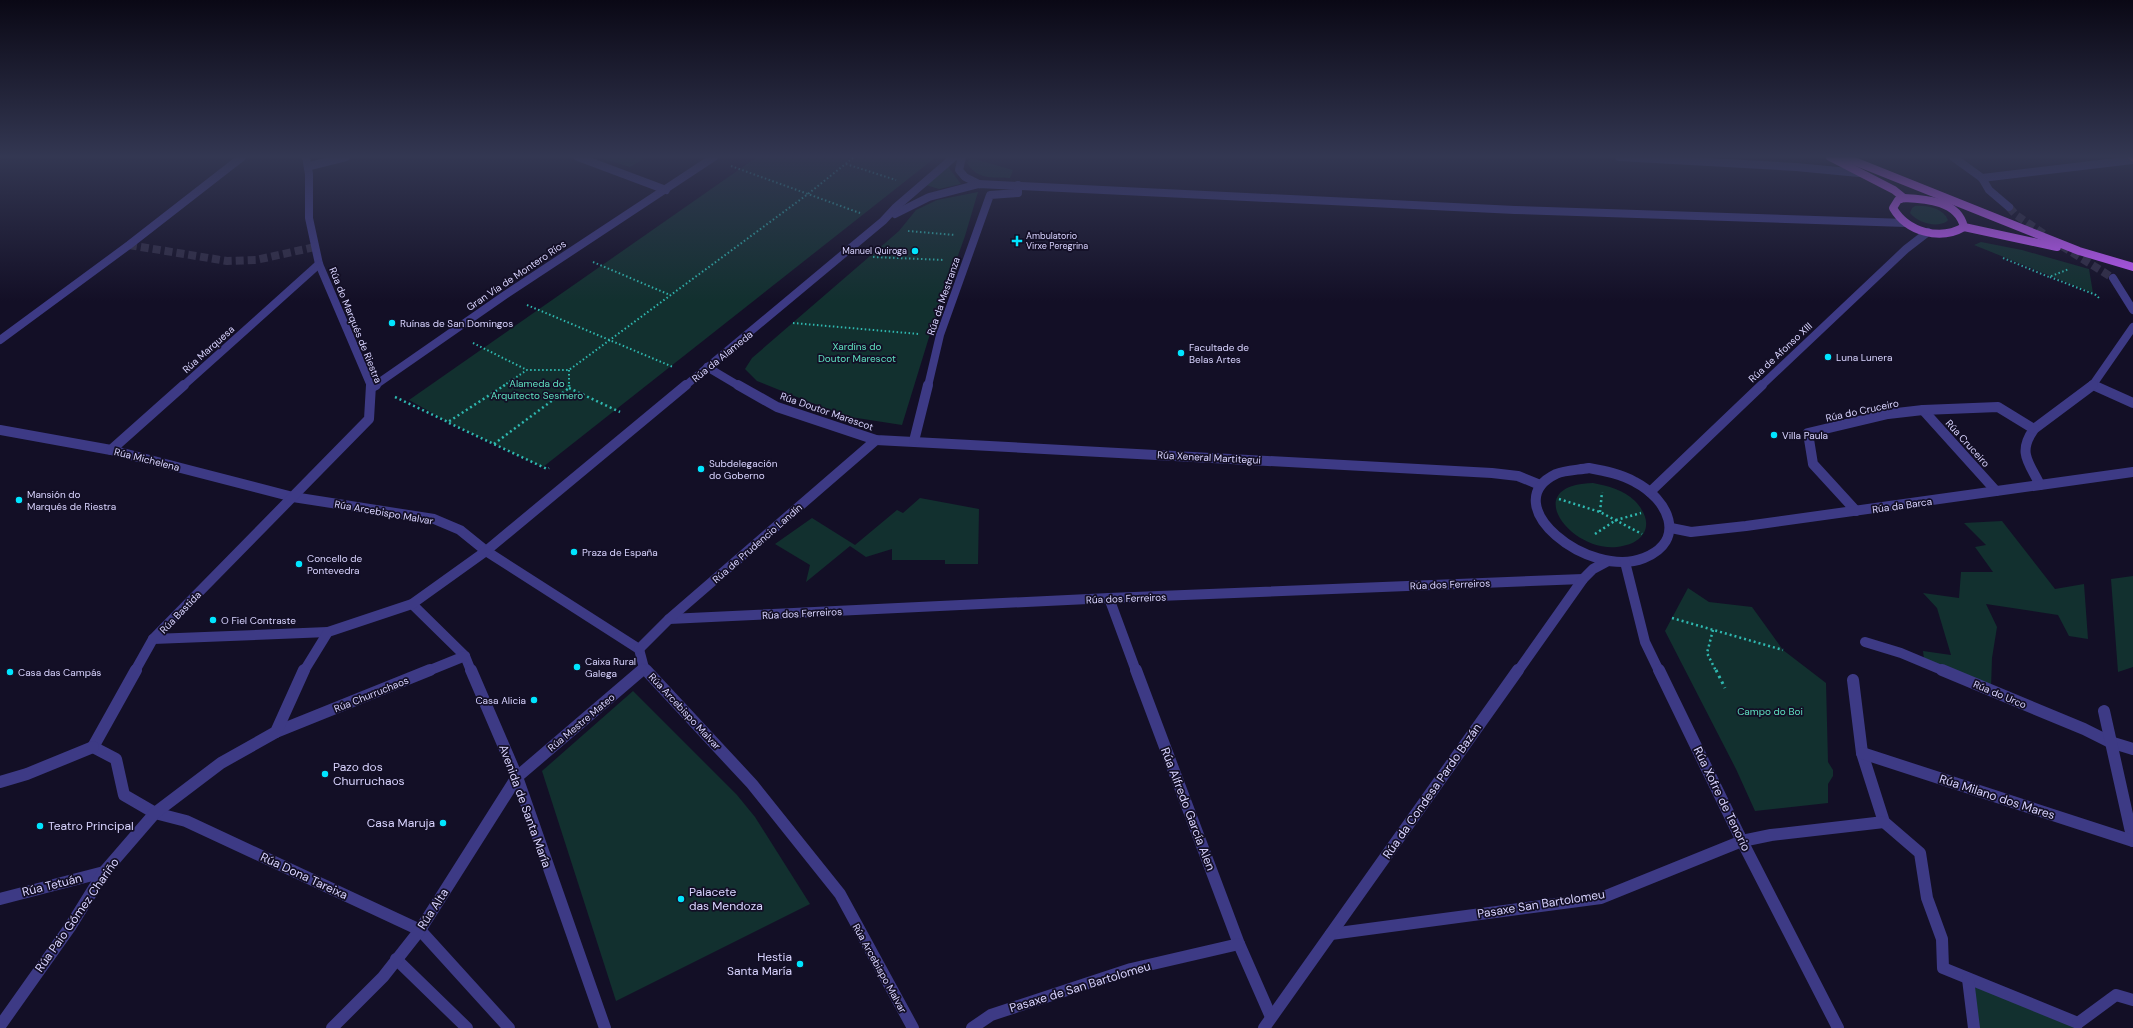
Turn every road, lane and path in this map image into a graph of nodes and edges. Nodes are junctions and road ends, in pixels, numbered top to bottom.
1 (180, 205) edge
2 (308, 205) edge
3 (643, 205) edge
4 (793, 205) edge
5 (839, 205) edge
6 (898, 205) edge
7 (912, 205) edge
8 (986, 205) edge
9 (1415, 205) edge
10 (1895, 205) edge
11 (1946, 205) edge
12 (1964, 205) edge
13 (2006, 205) edge
14 (2009, 208) tunnel mouth
15 (864, 214) dead end
16 (883, 221) junction
17 (1906, 223) junction
18 (1964, 227) junction
19 (907, 231) dead end
20 (1928, 232) junction
21 (975, 237) junction
22 (2079, 251) junction
23 (571, 252) junction
24 (871, 257) dead end
25 (967, 262) junction
26 (319, 264) junction
27 (2133, 267) edge
28 (2049, 277) dead end
29 (2113, 278) tunnel mouth
30 (505, 295) junction
31 (670, 295) junction
32 (2101, 300) dead end
33 (2133, 310) edge
34 (794, 317) dead end
35 (2133, 327) edge
36 (451, 332) junction
37 (940, 335) junction
38 (0, 340) edge
39 (609, 340) junction
40 (707, 367) junction
41 (527, 370) junction
42 (568, 370) junction
43 (671, 374) dead end
44 (2094, 385) junction
45 (372, 387) junction
46 (569, 388) junction
47 (2133, 403) edge
48 (627, 408) dead end
49 (1923, 410) junction
50 (620, 412) junction
51 (614, 417) dead end
52 (448, 422) junction
53 (2034, 429) junction
54 (0, 430) edge
55 (876, 440) junction
56 (914, 441) junction
57 (494, 444) junction
58 (111, 450) junction
59 (554, 465) dead end
60 (2133, 472) edge
61 (1540, 485) junction
62 (1602, 485) dead end
63 (2040, 485) junction
64 (1650, 492) junction
65 (1996, 492) junction
66 (293, 496) junction
67 (1556, 498) dead end
68 (1856, 511) junction
69 (1600, 512) junction
70 (1643, 513) dead end
71 (1616, 520) junction
72 (1671, 528) junction
73 (1643, 535) dead end
74 (1590, 536) dead end
75 (486, 551) junction
76 (1608, 561) junction
77 (1625, 562) junction
78 (1583, 579) junction
79 (1109, 598) junction
80 (412, 604) junction
81 (1672, 618) dead end
82 (669, 619) junction
83 (1713, 630) junction
84 (328, 632) junction
85 (153, 639) junction
86 (1865, 642) dead end
87 (639, 649) junction
88 (1783, 650) dead end
89 (465, 656) junction
90 (644, 668) junction
91 (1853, 680) dead end
92 (1725, 688) dead end
93 (2104, 711) dead end
94 (276, 732) junction
95 (2110, 742) junction
96 (93, 747) junction
97 (2133, 749) edge
98 (1862, 753) junction
99 (516, 777) junction
100 (0, 782) edge
101 (155, 813) junction
102 (1884, 822) junction
103 (1742, 841) junction
104 (2133, 841) edge
105 (104, 872) junction
106 (0, 899) edge
107 (420, 930) junction
108 (1331, 934) junction
109 (1239, 944) junction
110 (396, 959) junction
111 (1968, 979) junction
112 (2133, 1000) edge
113 (1271, 1018) junction
114 (0, 1026) edge
115 (2078, 1026) edge
116 (332, 1028) edge
117 (467, 1028) edge
118 (509, 1028) edge
119 (605, 1028) edge
120 (913, 1028) edge
121 (972, 1028) edge
122 (1264, 1028) edge
123 (1838, 1028) edge
124 (1974, 1028) edge

1 - 38 street
2 - 26 street, Rúa do Marqués de Riestra
3 - 23 street, Gran Vía de Montero Ríos
4 - 31 path
5 - 15 path
6 - 16 street, Rúa da Alameda
7 - 16 street
8 - 21 street, Rúa da Mestranza
9 - 17 street
10 - 17 main road
11 - 18 main road
12 - 22 main road
13 - 14 street
16 - 40 street, Rúa da Alameda
17 - 20 main road
18 - 20 main road
18 - 22 main road
19 - 21 path
20 - 64 street, Rúa de Afonso XIII
21 - 25 street, Rúa da Mestranza
22 - 27 main road
23 - 30 street, Gran Vía de Montero Ríos
23 - 31 path
24 - 25 path
25 - 37 street, Rúa da Mestranza
26 - 45 street, Rúa do Marqués de Riestra
26 - 58 street, Rúa Marquesa
28 - 32 path
29 - 33 street
30 - 36 street, Gran Vía de Montero Ríos
30 - 39 path
31 - 39 path
34 - 37 path
35 - 44 street
36 - 41 path
36 - 45 street, Gran Vía de Montero Ríos
37 - 56 street, Rúa da Mestranza
39 - 42 path
39 - 43 path
40 - 55 street, Rúa Doutor Marescot
40 - 75 street, Rúa da Alameda
41 - 42 path
41 - 52 path
42 - 46 path
44 - 47 street
44 - 53 street
45 - 52 path
45 - 66 street, Rúa do Marqués de Riestra
46 - 50 path
46 - 57 path
48 - 50 path
49 - 53 street, Rúa do Cruceiro
49 - 65 street, Rúa Cruceiro
49 - 68 street, Rúa do Cruceiro
50 - 51 path
52 - 57 path
53 - 63 street
54 - 58 street, Rúa Michelena
55 - 56 street, Rúa Xeneral Martitegui
55 - 82 street, Rúa de Prudencio Landín
56 - 61 street, Rúa Xeneral Martitegui
57 - 59 path
58 - 66 street, Rúa Michelena
60 - 63 street, Rúa da Barca
61 - 64 street
61 - 76 street
62 - 69 path
63 - 65 street, Rúa da Barca
64 - 72 street
65 - 68 street, Rúa da Barca
66 - 75 street, Rúa Arcebispo Malvar
66 - 85 street, Rúa Bastida
67 - 69 path
68 - 72 street, Rúa da Barca
69 - 71 path
70 - 71 path
71 - 73 path
71 - 74 path
72 - 77 street
75 - 80 street
75 - 87 street, Rúa Arcebispo Malvar
76 - 77 street
76 - 78 street, Rúa da Condesa Pardo Bazán
77 - 103 street, Rúa Xofre de Tenorio
78 - 79 street, Rúa dos Ferreiros
78 - 108 street, Rúa da Condesa Pardo Bazán
79 - 82 street, Rúa dos Ferreiros
79 - 109 street, Rúa Alfredo García Alen
80 - 84 street
80 - 89 street, Avenida de Santa María
81 - 83 path
82 - 87 street, Rúa de Prudencio Landín
83 - 88 path
83 - 92 path
84 - 85 street
84 - 94 street
85 - 96 street, Rúa Bastida
86 - 95 street, Rúa do Urco
87 - 90 street, Rúa Arcebispo Malvar
89 - 94 street, Rúa Churruchaos
89 - 99 street, Avenida de Santa María
90 - 99 street, Rúa Mestre Mateo
90 - 120 street, Rúa Arcebispo Malvar
91 - 98 street
93 - 95 street
94 - 101 street, Rúa Paio Gómez Chariño
95 - 97 street, Rúa do Urco
95 - 104 street
96 - 100 street
96 - 101 street, Rúa Dona Tareixa
98 - 102 street
98 - 104 street, Rúa Milano dos Mares
99 - 107 street, Rúa Alta
99 - 119 street, Avenida de Santa María
101 - 105 street, Rúa Paio Gómez Chariño
101 - 107 street, Rúa Dona Tareixa
102 - 103 street
102 - 111 street
103 - 108 street, Pasaxe San Bartolomeu
103 - 123 street, Rúa Xofre de Tenorio
105 - 106 street, Rúa Tetuán
105 - 114 street, Rúa Paio Gómez Chariño
107 - 110 street, Rúa Alta
107 - 118 street, Rúa Dona Tareixa
108 - 113 street, Rúa da Condesa Pardo Bazán
109 - 113 street, Rúa Alfredo García Alen
109 - 121 street, Pasaxe de San Bartolomeu
110 - 116 street, Rúa Alta
110 - 117 street
111 - 115 street
111 - 124 street
112 - 115 street
113 - 122 street, Rúa da Condesa Pardo Bazán

